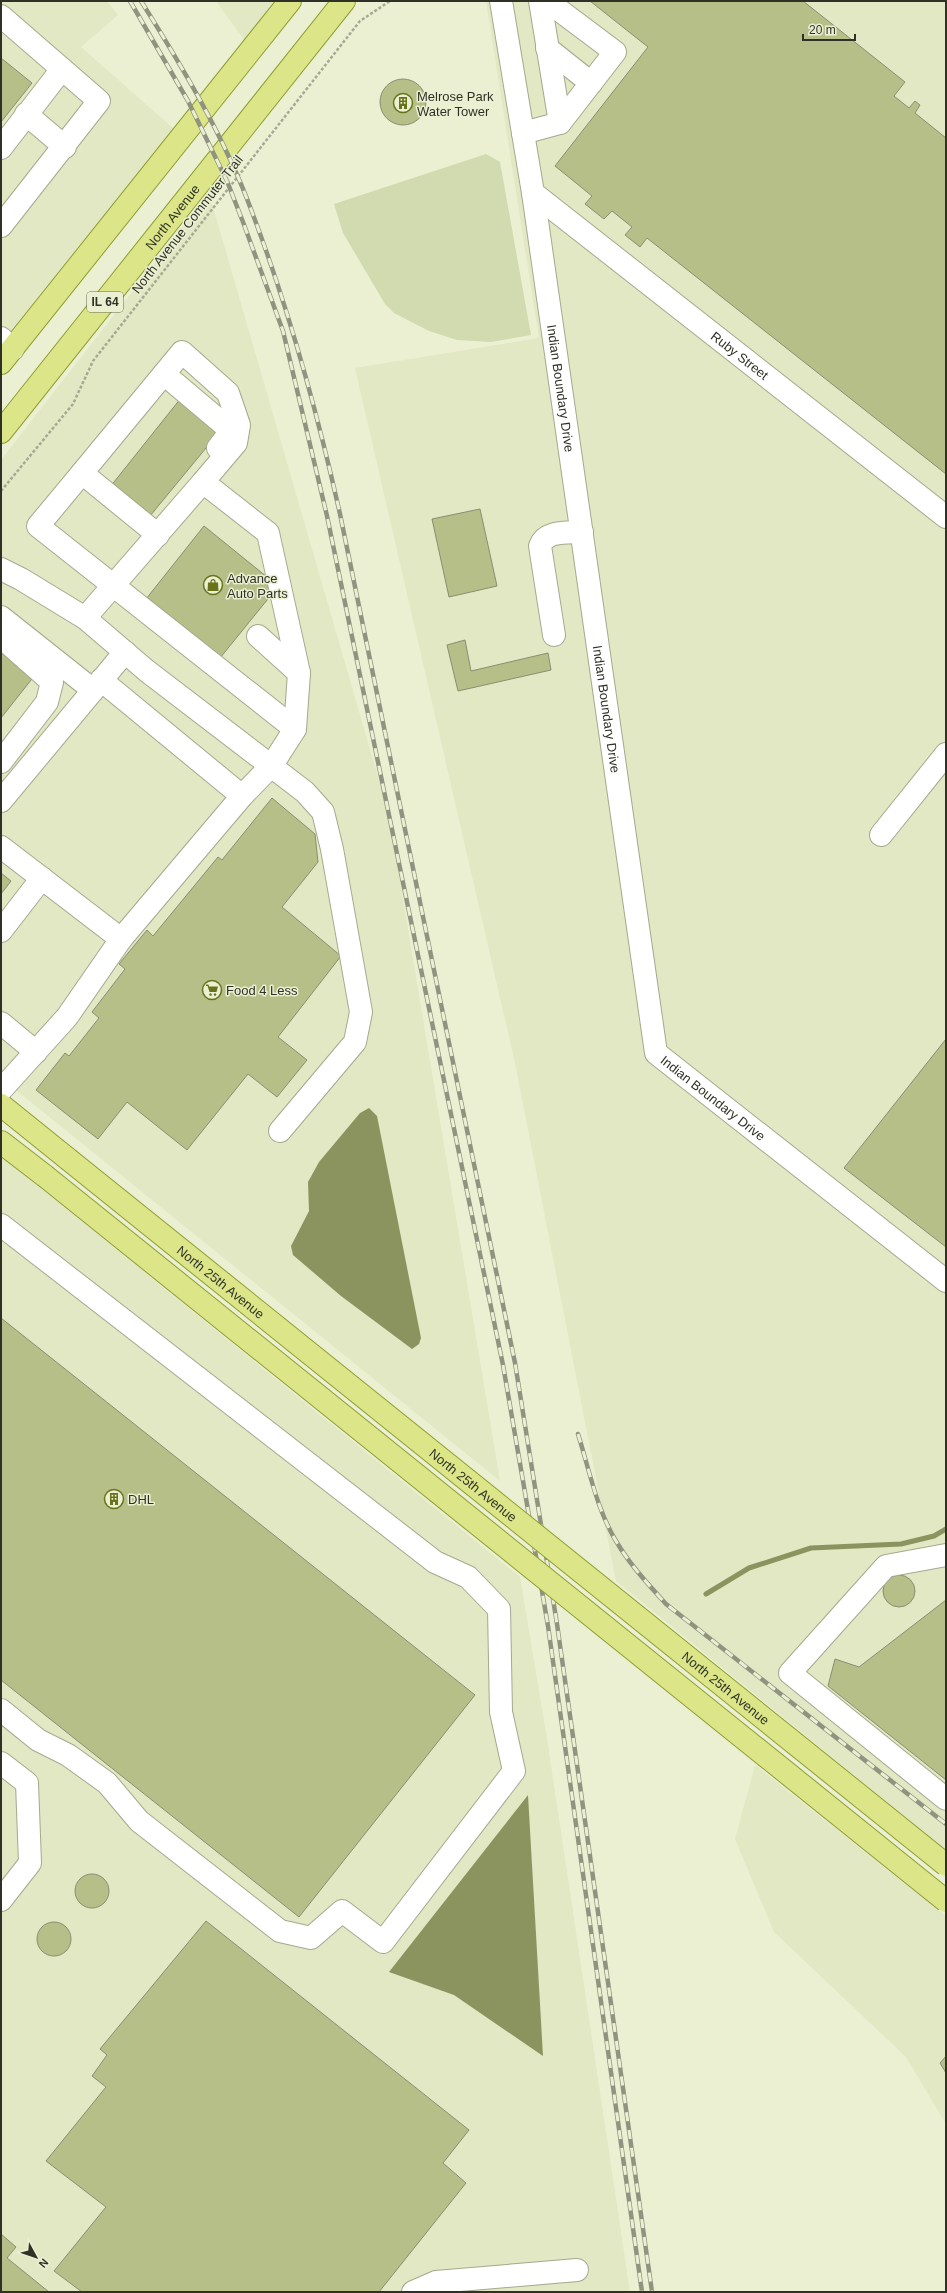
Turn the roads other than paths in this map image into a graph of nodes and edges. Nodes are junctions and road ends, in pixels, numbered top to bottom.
1 (290, 1) edge
2 (344, 1) edge
3 (501, 1) edge
4 (540, 1) edge
5 (547, 1) edge
6 (1, 16) edge
7 (547, 48) junction
8 (62, 69) junction
9 (591, 83) junction
10 (26, 114) junction
11 (560, 123) junction
12 (523, 133) junction
13 (65, 147) junction
14 (1, 148) edge
15 (533, 193) junction
16 (1, 226) edge
17 (5, 350) edge
18 (164, 374) junction
19 (1, 432) edge
20 (82, 472) junction
21 (204, 481) junction
22 (946, 517) edge
23 (582, 532) junction
24 (158, 535) junction
25 (1, 569) edge
26 (113, 586) junction
27 (1, 617) edge
28 (85, 618) junction
29 (554, 635) dead end
30 (258, 636) dead end
31 (1, 637) edge
32 (125, 652) junction
33 (299, 673) junction
34 (97, 685) junction
35 (28, 728) junction
36 (295, 729) junction
37 (46, 745) junction
38 (946, 754) edge
39 (1, 762) edge
40 (272, 765) junction
41 (242, 796) junction
42 (1, 801) edge
43 (881, 835) dead end
44 (1, 847) edge
45 (42, 878) junction
46 (1, 931) edge
47 (121, 939) junction
48 (1, 1023) edge
49 (36, 1052) junction
50 (1, 1090) edge
51 (1, 1105) edge
52 (280, 1131) dead end
53 (1, 1142) edge
54 (1, 1225) edge
55 (946, 1282) edge
56 (946, 1555) edge
57 (1, 1710) edge
58 (1, 1763) edge
59 (946, 1799) edge
60 (946, 1865) edge
61 (1, 1900) edge
62 (946, 1900) edge
63 (577, 2270) dead end
64 (413, 2292) edge

1 - 17 main road
2 - 19 main road, North Avenue / IL 64
3 - 12 street, Indian Boundary Drive
4 - 7 street
5 - 9 street
6 - 8 street
7 - 9 street
7 - 11 street
8 - 10 street
8 - 13 street
9 - 11 street
10 - 13 street
10 - 14 street
11 - 12 street
12 - 15 street, Indian Boundary Drive
13 - 16 street
15 - 22 street, Ruby Street
15 - 23 street, Indian Boundary Drive
18 - 20 street
18 - 21 street
18 - 21 street
20 - 24 street
20 - 26 street
21 - 24 street
21 - 33 street
23 - 29 street
23 - 55 street, Indian Boundary Drive
24 - 26 street
25 - 28 street
26 - 28 street
26 - 36 street
27 - 34 street
28 - 32 street
30 - 33 street
31 - 35 street
32 - 34 street
32 - 40 street
33 - 36 street
34 - 37 street
34 - 41 street
35 - 37 street
35 - 39 street
36 - 40 street
37 - 42 street
38 - 43 street
40 - 41 street
40 - 52 street
41 - 47 street
44 - 45 street
45 - 46 street
45 - 47 street
47 - 49 street
48 - 49 street
49 - 50 street
51 - 60 main road, North 25th Avenue, bridge
53 - 62 main road, North 25th Avenue, bridge
54 - 57 street
56 - 59 street
58 - 61 street
63 - 64 street

